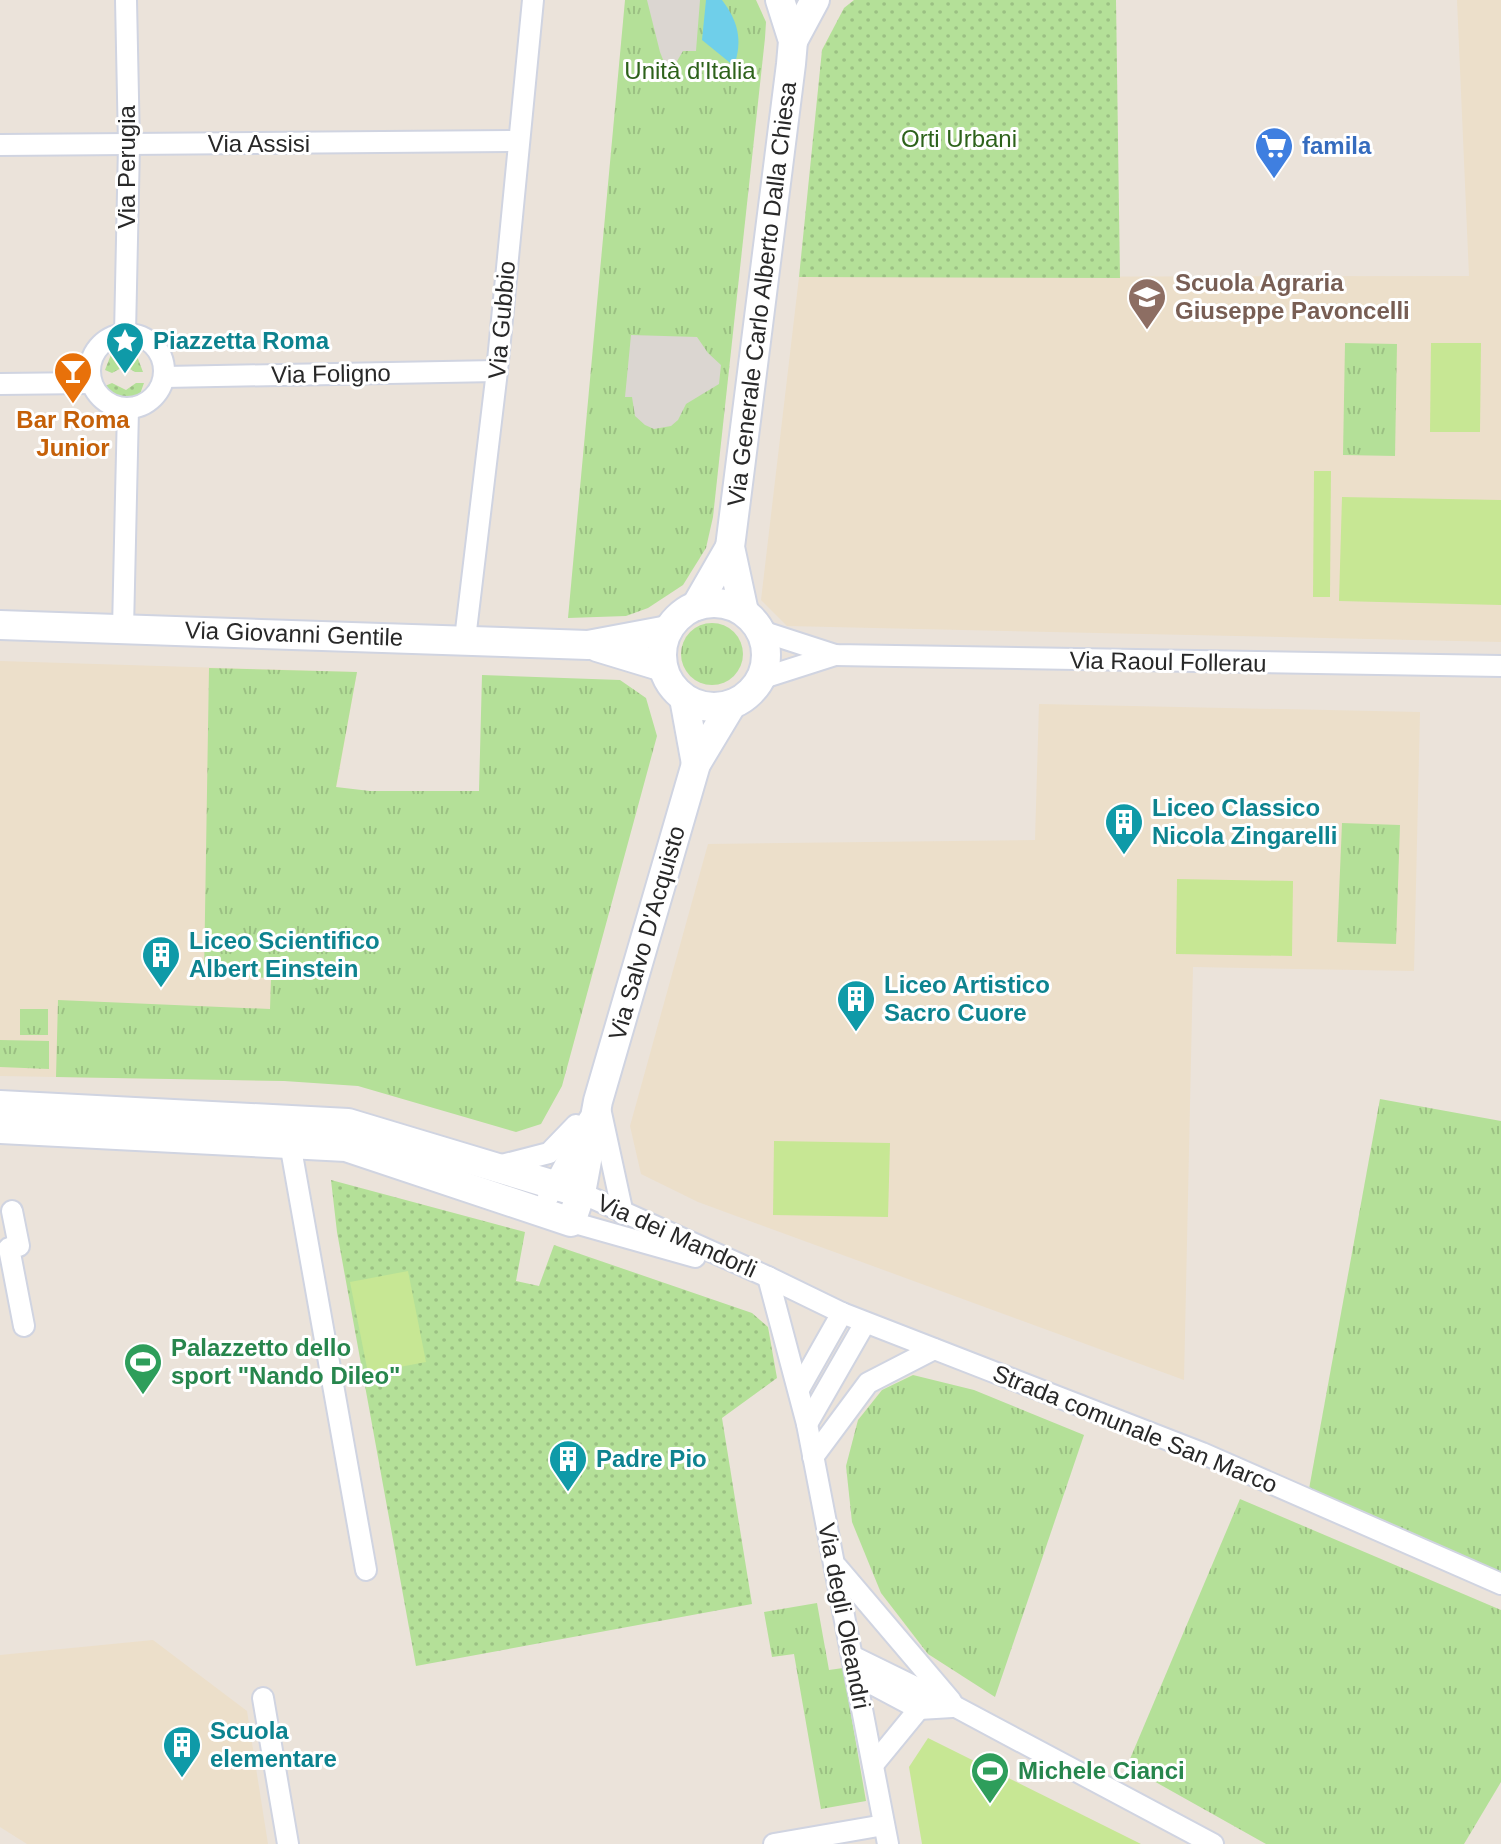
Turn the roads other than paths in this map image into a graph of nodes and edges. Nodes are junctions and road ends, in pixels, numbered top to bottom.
1 (126, 0) edge
2 (533, 0) edge
3 (780, 0) edge
4 (815, 0) edge
5 (793, 41) junction
6 (518, 141) junction
7 (0, 145) edge
8 (129, 145) junction
9 (125, 334) junction
10 (497, 371) junction
11 (164, 377) junction
12 (91, 383) junction
13 (0, 384) edge
14 (128, 409) junction
15 (730, 547) junction
16 (696, 606) junction
17 (752, 621) junction
18 (0, 625) edge
19 (123, 629) junction
20 (668, 630) junction
21 (465, 639) junction
22 (588, 645) junction
23 (835, 655) junction
24 (1501, 666) edge
25 (663, 667) junction
26 (760, 679) junction
27 (684, 698) junction
28 (732, 704) junction
29 (696, 764) junction
30 (598, 1101) junction
31 (0, 1105) edge
32 (0, 1129) edge
33 (288, 1132) junction
34 (498, 1166) junction
35 (552, 1184) junction
36 (581, 1193) junction
37 (12, 1211) dead end
38 (543, 1212) junction
39 (623, 1214) junction
40 (571, 1222) junction
41 (4, 1249) edge
42 (768, 1277) junction
43 (842, 1313) junction
44 (865, 1323) junction
45 (24, 1326) dead end
46 (934, 1349) junction
47 (799, 1389) junction
48 (807, 1424) junction
49 (813, 1457) junction
50 (834, 1564) junction
51 (366, 1570) dead end
52 (1501, 1584) edge
53 (854, 1666) junction
54 (263, 1698) dead end
55 (956, 1707) junction
56 (919, 1709) junction
57 (873, 1765) junction
58 (886, 1835) edge
59 (288, 1844) edge
60 (774, 1844) edge
61 (1213, 1844) edge

1 - 8 street, Via Perugia
2 - 6 street, Via Gubbio
3 - 5 street
4 - 5 street
5 - 15 street, Via Generale Carlo Alberto Dalla Chiesa
6 - 8 street, Via Assisi
6 - 10 street, Via Gubbio
7 - 8 street, Via Assisi
8 - 9 street, Via Perugia
9 - 11 street
9 - 12 street
10 - 11 street, Via Foligno
10 - 21 street, Via Gubbio
11 - 14 street
12 - 13 street
12 - 14 street
14 - 19 street
15 - 16 street, Via Generale Carlo Alberto Dalla Chiesa
15 - 17 street, Via Generale Carlo Alberto Dalla Chiesa
16 - 17 street
16 - 20 street
17 - 23 street, Via Raoul Follerau
17 - 26 street
18 - 19 street, Via Giovanni Gentile
19 - 21 street, Via Giovanni Gentile
20 - 22 street, Via Giovanni Gentile
20 - 25 street
21 - 22 street, Via Giovanni Gentile
22 - 25 street, Via Giovanni Gentile
23 - 24 street, Via Raoul Follerau
23 - 26 street, Via Raoul Follerau
25 - 27 street
26 - 28 street
27 - 28 street
27 - 29 street, Via Salvo D'Acquisto
28 - 29 street, Via Salvo D'Acquisto
29 - 30 street, Via Salvo D'Acquisto
30 - 34 street
30 - 35 street, Via Salvo D'Acquisto
30 - 36 street, Via Salvo D'Acquisto
30 - 39 street
31 - 33 street, Via dei Mandorli
32 - 33 street, Via dei Mandorli
33 - 34 street, Via dei Mandorli
33 - 38 street, Via dei Mandorli
33 - 51 street
34 - 35 street, Via dei Mandorli
35 - 36 street, Via dei Mandorli
35 - 38 street, Via Salvo D'Acquisto
36 - 39 street, Via dei Mandorli
36 - 40 street, Via Salvo D'Acquisto
37 - 41 street
38 - 40 street, Via dei Mandorli
39 - 42 street, Via dei Mandorli
40 - 42 street, Via dei Mandorli
41 - 45 street
42 - 43 street, Strada comunale San Marco
42 - 47 street, Via degli Oleandri
43 - 44 street, Strada comunale San Marco
43 - 47 street
44 - 46 street, Strada comunale San Marco
44 - 48 street
46 - 49 street
46 - 52 street, Strada comunale San Marco
47 - 48 street, Via degli Oleandri
48 - 49 street, Via degli Oleandri
49 - 50 street, Via degli Oleandri
50 - 53 street, Via degli Oleandri
50 - 55 street
53 - 55 street
53 - 56 street
53 - 57 street, Via degli Oleandri
54 - 59 street
55 - 56 street
55 - 61 street
56 - 57 street
57 - 58 street, Via degli Oleandri
58 - 60 street

